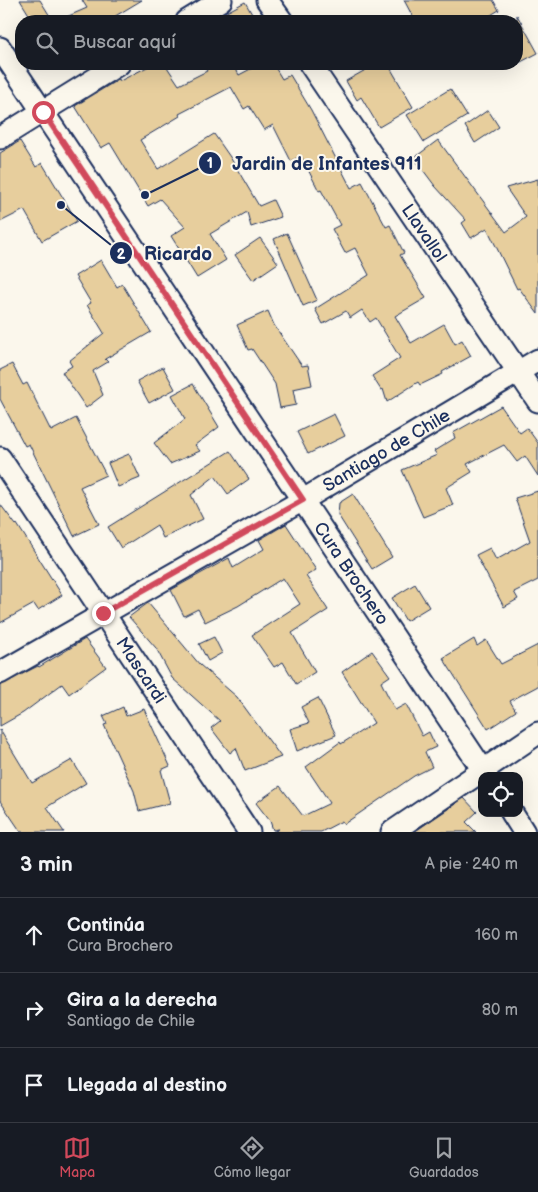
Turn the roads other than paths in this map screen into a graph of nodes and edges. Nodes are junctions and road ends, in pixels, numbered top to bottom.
1 (221, 0) edge
2 (267, 0) edge
3 (197, 15) edge
4 (278, 15) edge
5 (0, 48) edge
6 (110, 70) edge
7 (314, 70) edge
8 (43, 112) junction
9 (0, 138) edge
10 (538, 360) edge
11 (520, 373) junction
12 (538, 401) edge
13 (0, 458) edge
14 (303, 500) junction
15 (103, 613) junction
16 (0, 673) edge
17 (538, 734) edge
18 (484, 772) edge
19 (486, 772) edge
20 (478, 777) edge
21 (515, 817) edge
22 (249, 832) edge
23 (392, 832) edge
24 (524, 832) edge

1 - 3 street
2 - 4 street
5 - 8 street, Cura Brochero
6 - 8 street
7 - 11 street, Llavallol
8 - 9 street
8 - 14 street, Cura Brochero
10 - 11 street, Santiago de Chile
11 - 12 street, Llavallol
11 - 14 street, Santiago de Chile
13 - 15 street, Mascardi
14 - 15 street, Santiago de Chile
14 - 18 street, Cura Brochero
15 - 16 street, Santiago de Chile
15 - 22 street, Mascardi
17 - 19 street
20 - 23 street
21 - 24 street

